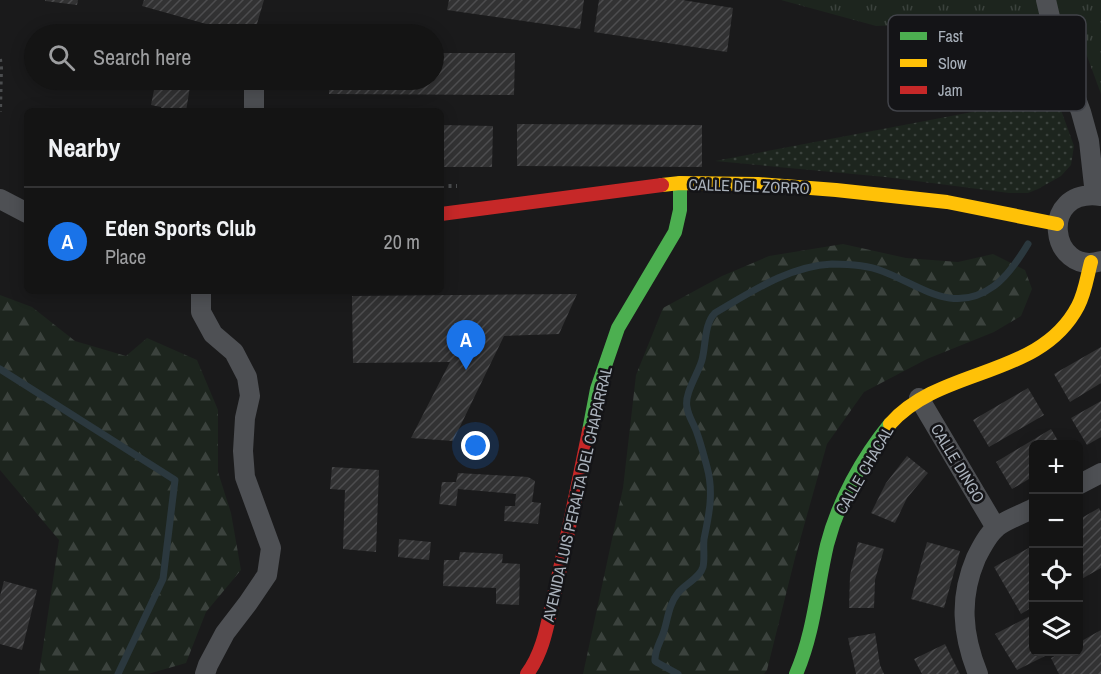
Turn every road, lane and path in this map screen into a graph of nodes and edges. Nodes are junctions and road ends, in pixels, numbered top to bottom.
1 (1046, 0) edge
2 (1050, 15) edge
3 (0, 59) edge
4 (254, 90) edge
5 (254, 108) edge
6 (1081, 111) edge
7 (0, 112) edge
8 (680, 183) junction
9 (1098, 195) edge
10 (0, 198) edge
11 (24, 211) edge
12 (444, 214) edge
13 (1057, 224) junction
14 (1096, 262) edge
15 (201, 294) edge
16 (920, 399) junction
17 (1101, 473) edge
18 (1083, 482) edge
19 (1029, 511) edge
20 (996, 528) junction
21 (205, 674) edge
22 (527, 674) edge
23 (796, 674) edge
24 (978, 674) edge

1 - 2 street
3 - 7 path
4 - 5 street
6 - 9 street
8 - 12 street, CALLE DEL ZORRO
8 - 13 street, CALLE DEL ZORRO
8 - 22 street, AVENIDA LUIS PERALTA DEL CHAPARRAL
9 - 13 street
10 - 11 street
13 - 14 street
14 - 16 street, CALLE CHACAL
15 - 21 street
16 - 20 street, CALLE DINGO
16 - 23 street, CALLE CHACAL
17 - 18 street
19 - 20 street
20 - 24 street

